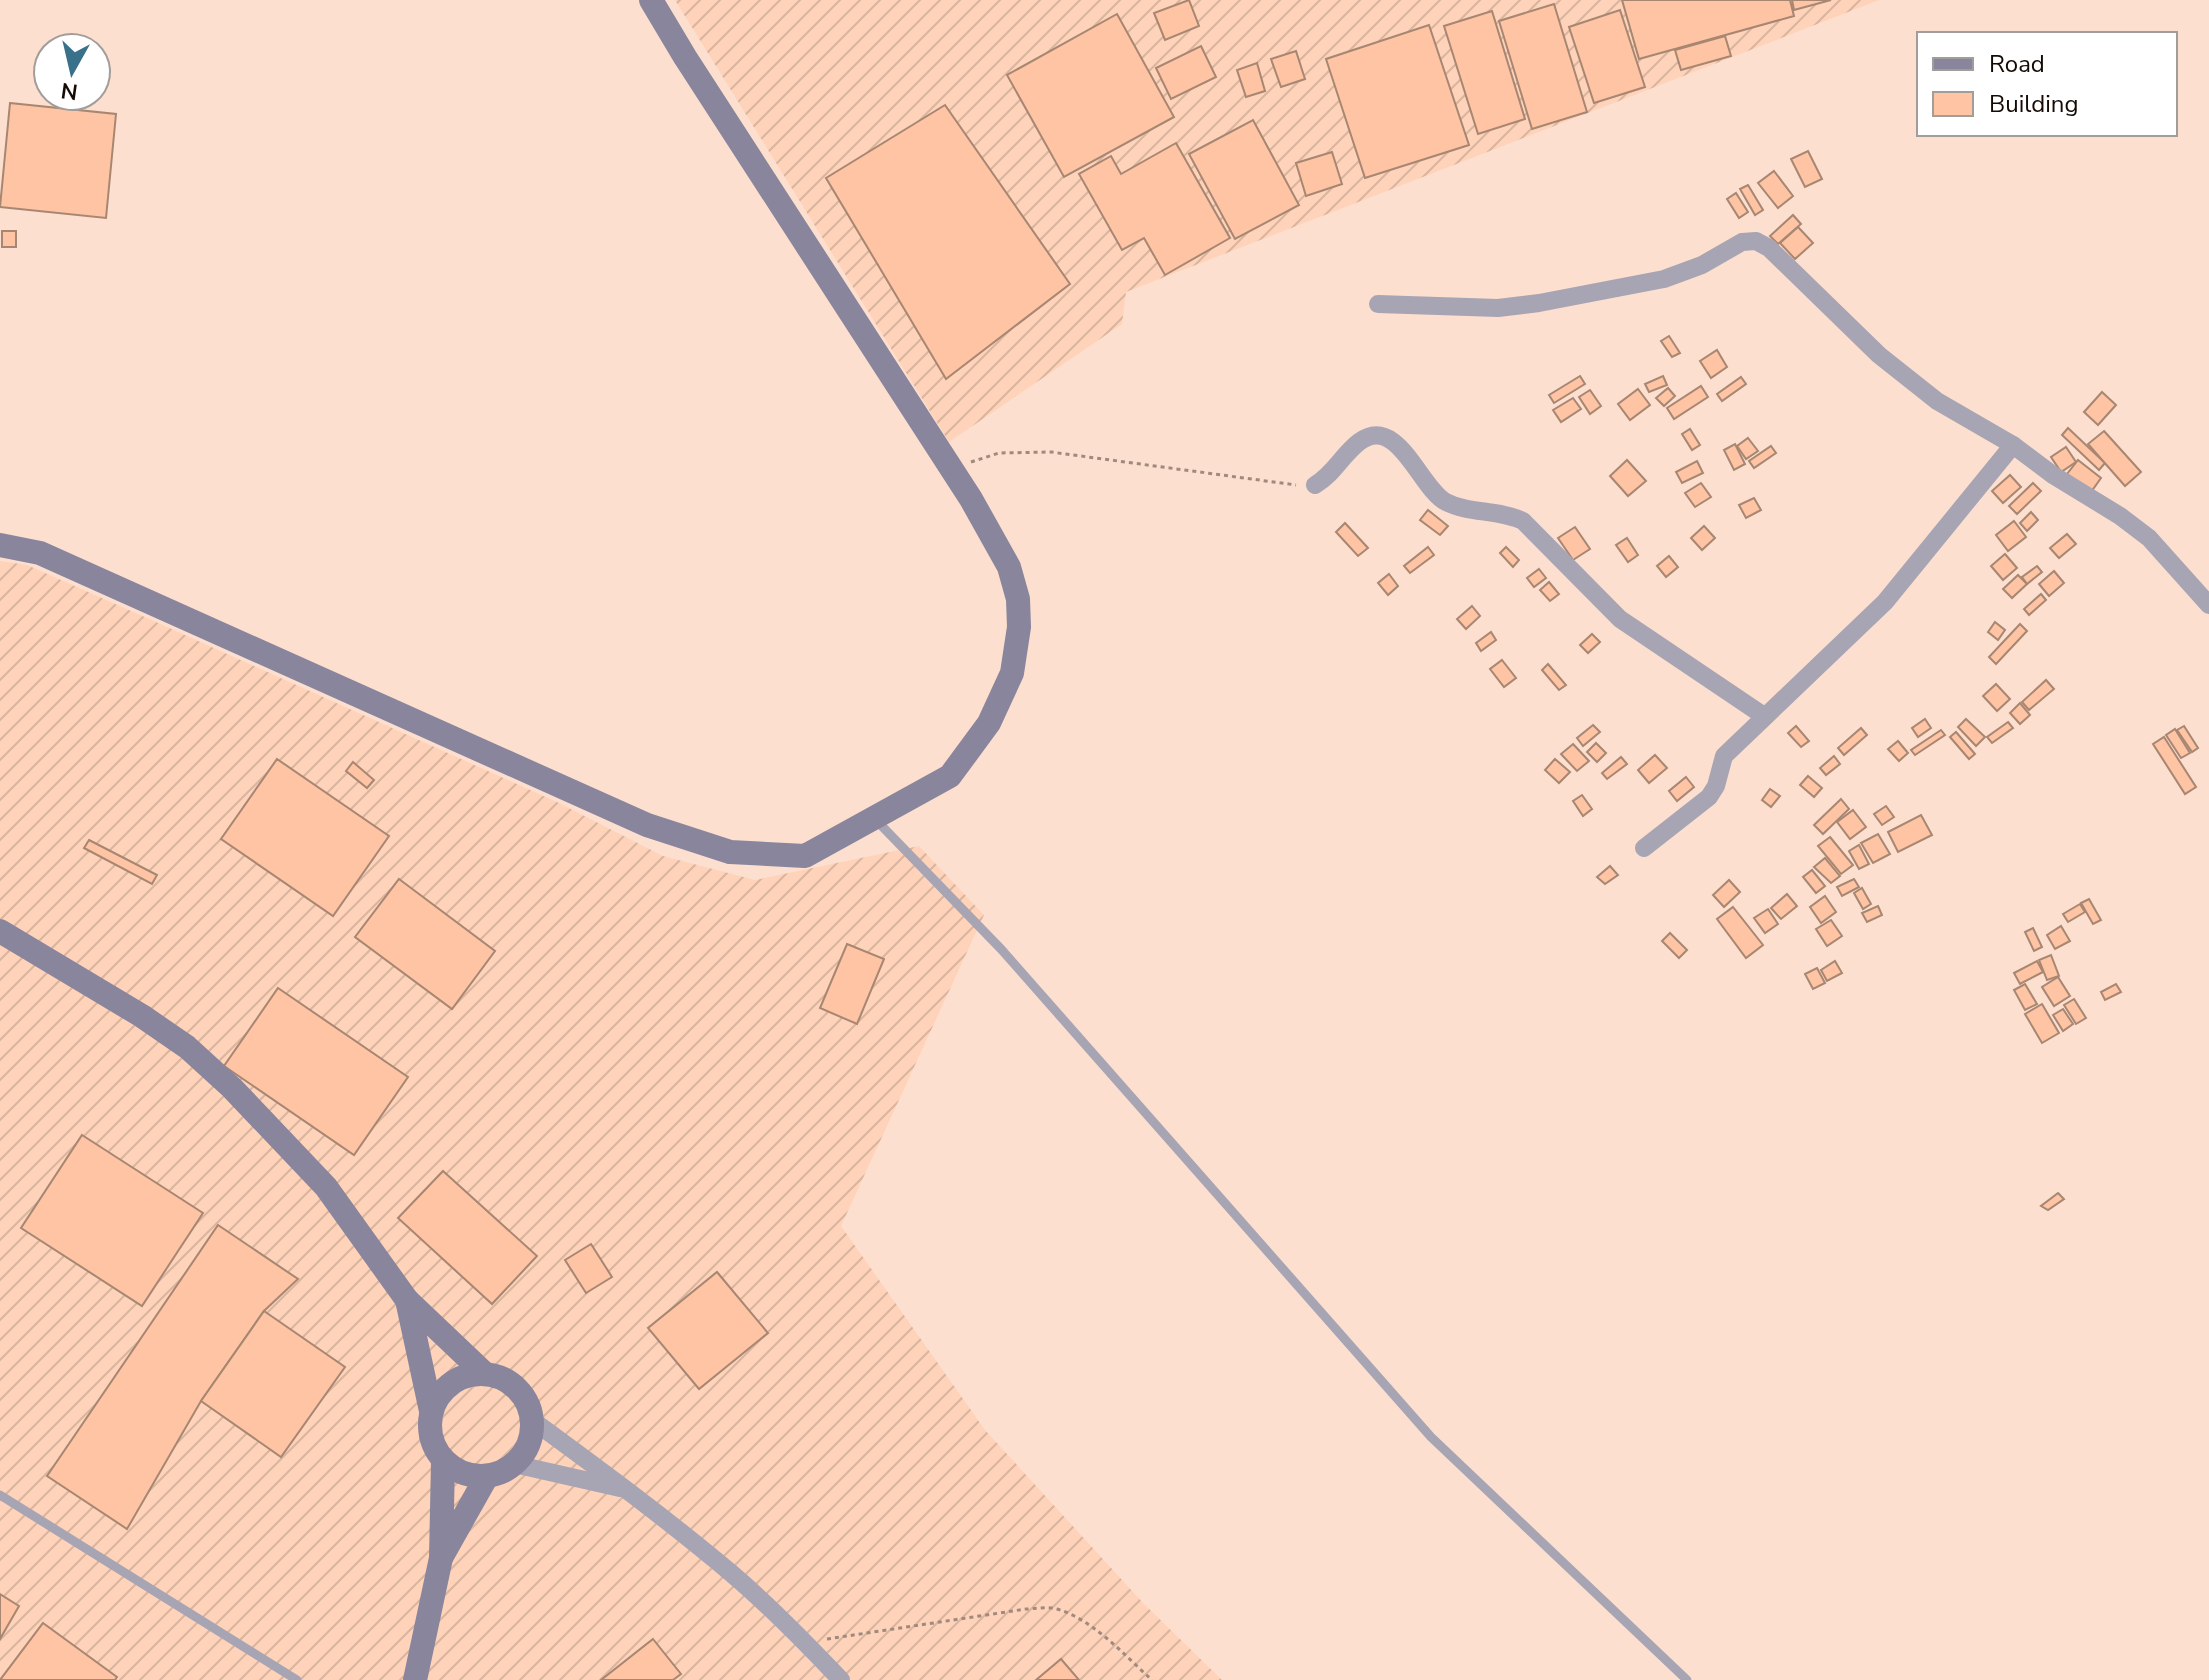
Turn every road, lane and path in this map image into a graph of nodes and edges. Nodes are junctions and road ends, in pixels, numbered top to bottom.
1 (651, 0) edge
2 (1378, 304) dead end
3 (2013, 445) junction
4 (951, 469) junction
5 (1315, 485) joint
6 (0, 545) edge
7 (2209, 605) edge
8 (1764, 716) junction
9 (874, 818) junction
10 (1644, 848) dead end
11 (0, 931) edge
12 (407, 1300) junction
13 (485, 1374) junction
14 (431, 1411) junction
15 (532, 1420) junction
16 (443, 1461) junction
17 (514, 1464) junction
18 (487, 1476) junction
19 (627, 1490) junction
20 (0, 1495) edge
21 (441, 1558) junction
22 (805, 1642) junction
23 (297, 1680) edge
24 (415, 1680) edge
25 (841, 1680) edge
26 (1152, 1680) edge
27 (1687, 1680) edge

1 - 4 main road
2 - 3 street
3 - 7 street
3 - 8 street
4 - 5 path
4 - 9 main road
5 - 8 street
6 - 9 main road
8 - 10 street
9 - 27 lane
11 - 12 main road
12 - 13 main road
12 - 14 main road
13 - 14 main road
13 - 15 main road
14 - 16 main road
15 - 17 main road
15 - 19 street
16 - 18 main road
16 - 21 main road
17 - 18 main road
17 - 19 street
18 - 21 main road
19 - 22 street
20 - 23 lane
21 - 24 main road
22 - 25 street
22 - 26 path

